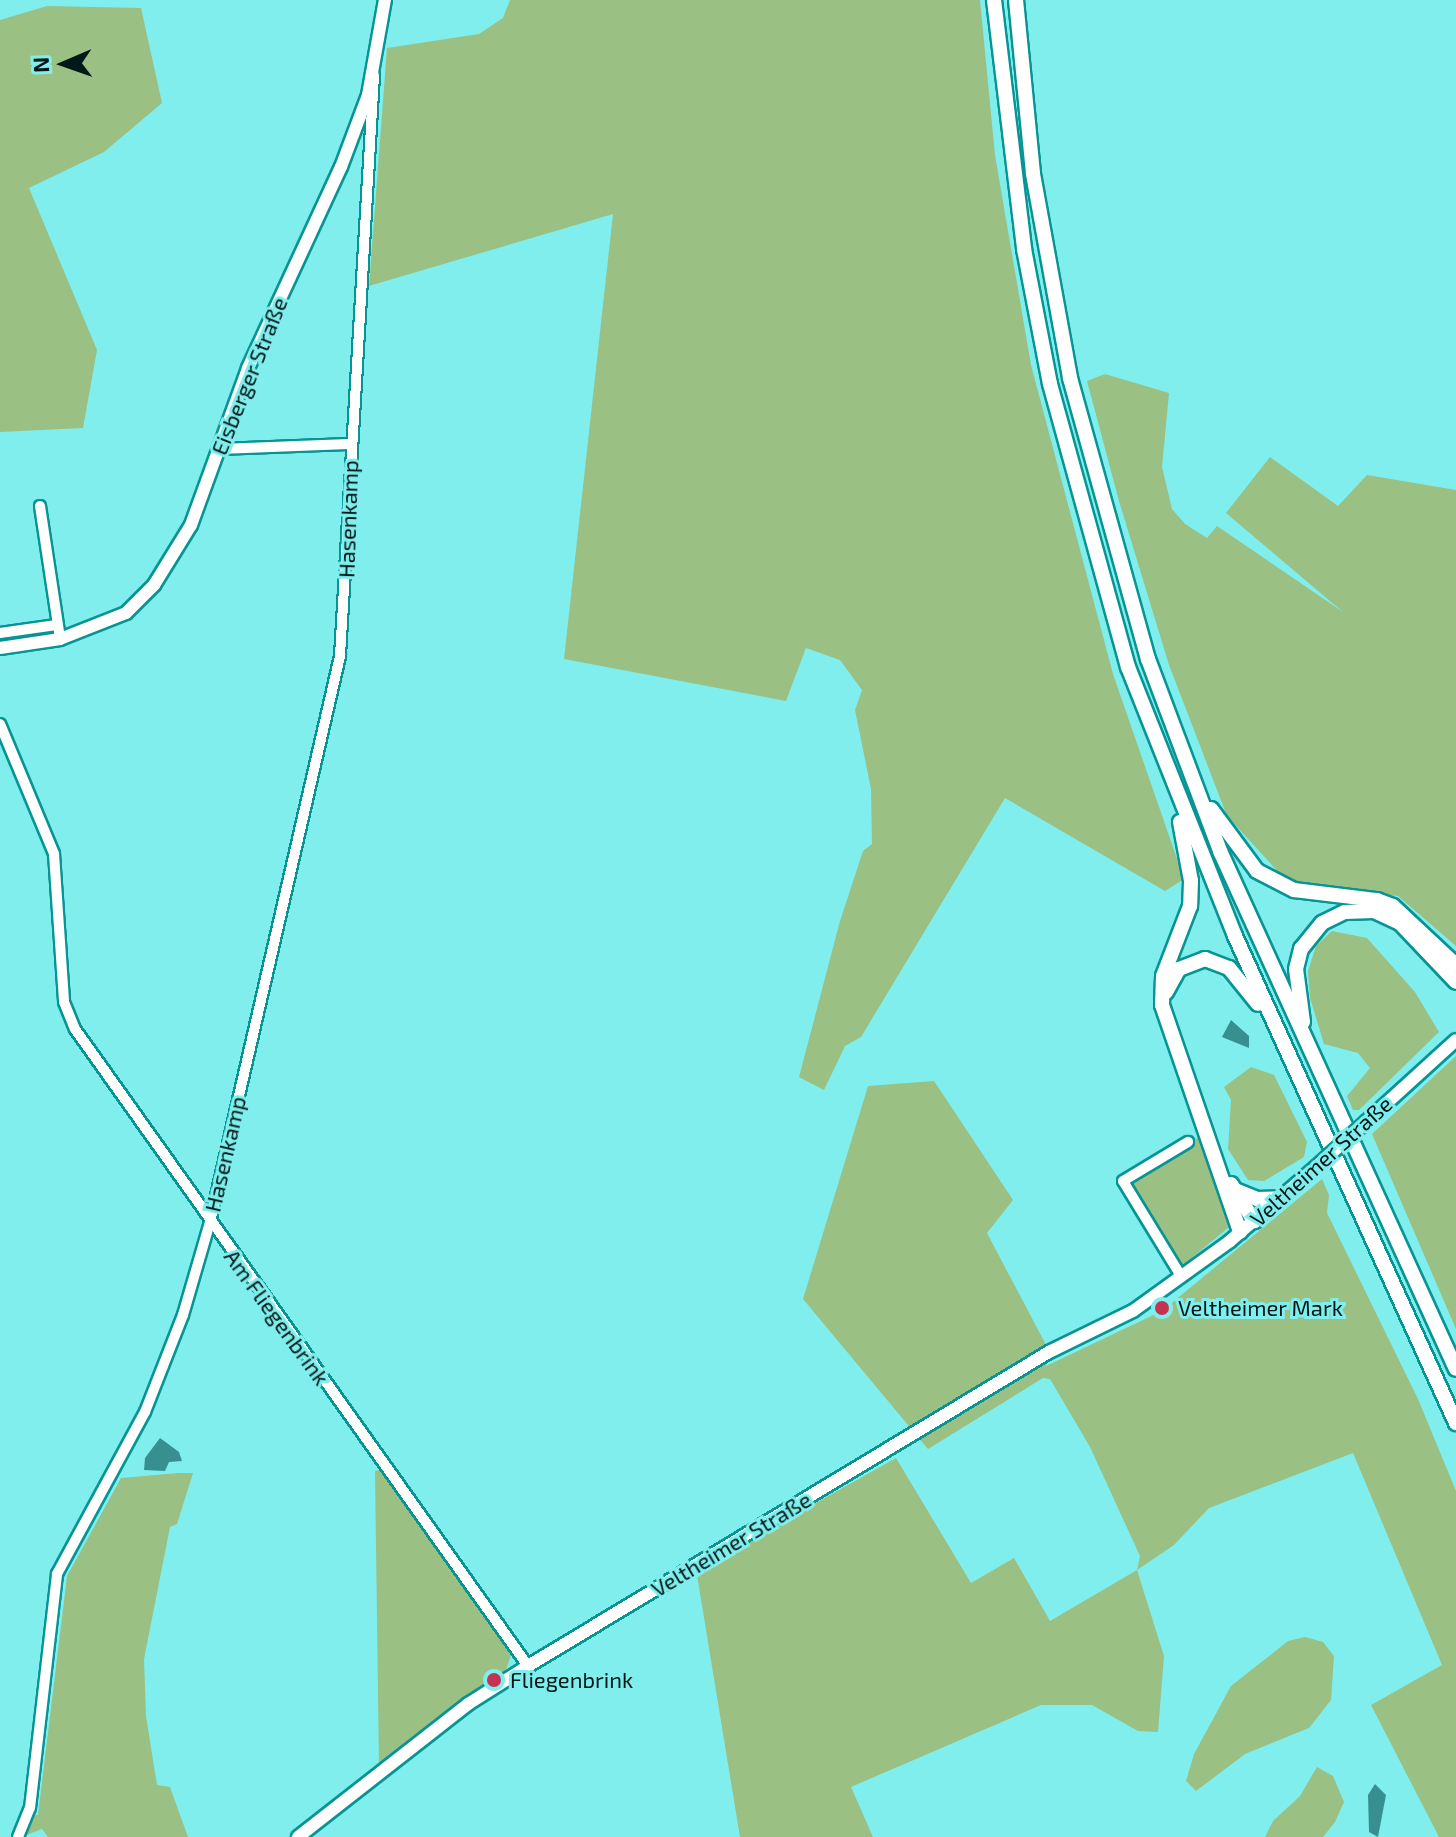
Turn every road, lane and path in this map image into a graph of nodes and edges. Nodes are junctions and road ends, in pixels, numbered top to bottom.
1 (385, 0) edge
2 (994, 0) edge
3 (1016, 0) edge
4 (374, 75) junction
5 (350, 444) junction
6 (218, 449) junction
7 (40, 506) dead end
8 (56, 625) junction
9 (0, 633) edge
10 (60, 639) junction
11 (0, 648) edge
12 (0, 724) edge
13 (1189, 774) junction
14 (1174, 794) junction
15 (1456, 965) edge
16 (1456, 982) edge
17 (1166, 1024) junction
18 (1456, 1040) edge
19 (1308, 1046) junction
20 (1286, 1048) junction
21 (1188, 1142) dead end
22 (1222, 1169) junction
23 (1235, 1190) junction
24 (1282, 1198) junction
25 (1254, 1221) junction
26 (210, 1222) junction
27 (1240, 1232) junction
28 (1181, 1276) junction
29 (1456, 1369) edge
30 (1456, 1423) edge
31 (528, 1666) junction
32 (18, 1837) edge
33 (298, 1837) edge

1 - 4 main road, Eisberger Straße
2 - 14 highway
3 - 13 highway
4 - 5 street, Hasenkamp
4 - 6 main road, Eisberger Straße
5 - 6 street, Hasenkamp
5 - 26 street, Hasenkamp
6 - 10 main road, Eisberger Straße
7 - 8 street
8 - 9 street
8 - 10 street
10 - 11 main road, Eisberger Straße
12 - 26 street, Am Fliegenbrink
13 - 15 highway
13 - 19 highway
14 - 17 highway
14 - 20 highway
16 - 19 highway
17 - 20 highway
17 - 22 highway
18 - 24 main road, Veltheimer Straße, bridge
19 - 29 highway
20 - 30 highway
21 - 28 street
22 - 23 highway
22 - 27 highway
23 - 24 highway
23 - 25 highway
24 - 25 main road, Veltheimer Straße
25 - 27 main road, Veltheimer Straße
26 - 31 street, Am Fliegenbrink
26 - 32 street, Hasenkamp
27 - 28 main road, Veltheimer Straße
28 - 31 main road, Veltheimer Straße
31 - 33 main road, Veltheimer Straße

